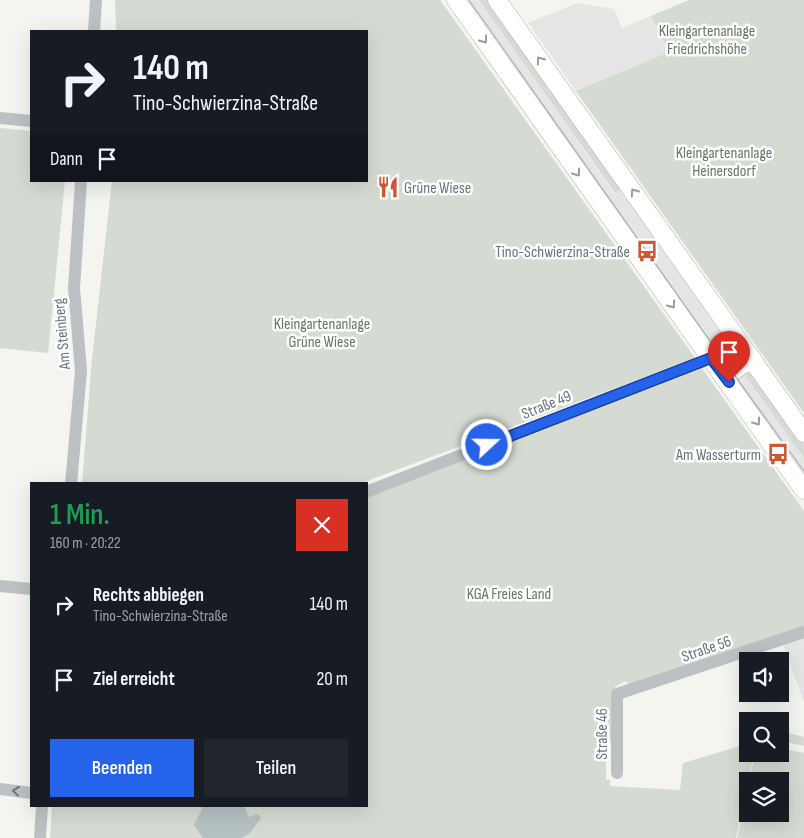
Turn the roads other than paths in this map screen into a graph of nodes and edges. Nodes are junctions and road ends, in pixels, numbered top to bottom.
1 (96, 0) edge
2 (456, 0) edge
3 (498, 0) edge
4 (94, 30) edge
5 (0, 118) edge
6 (30, 121) edge
7 (81, 182) edge
8 (711, 358) junction
9 (752, 358) junction
10 (724, 377) junction
11 (804, 432) edge
12 (72, 482) edge
13 (804, 490) edge
14 (368, 491) edge
15 (0, 586) edge
16 (30, 589) edge
17 (804, 632) edge
18 (618, 694) joint
19 (617, 772) dead end
20 (0, 789) edge
21 (30, 793) edge
22 (42, 807) edge
23 (40, 838) edge

1 - 4 street
2 -> 8 main road
9 -> 3 main road
5 - 6 street
7 - 12 street, Am Steinberg
8 - 10 main road
8 - 14 street, Straße 49
9 - 10 main road
9 - 11 main road
10 -> 13 main road
15 - 16 street
17 - 18 street, Straße 56
18 - 19 street, Straße 46
21 -> 20 street
22 - 23 street

